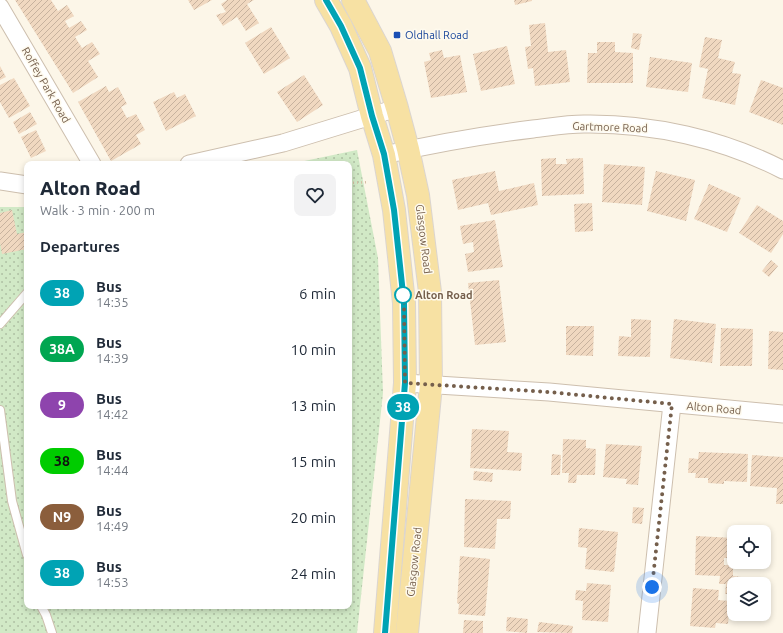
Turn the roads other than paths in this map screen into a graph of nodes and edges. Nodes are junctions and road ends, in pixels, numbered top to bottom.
1 (326, 0) edge
2 (353, 0) edge
3 (0, 6) edge
4 (398, 108) junction
5 (372, 116) junction
6 (408, 149) junction
7 (384, 154) junction
8 (90, 161) edge
9 (202, 161) edge
10 (783, 170) edge
11 (0, 181) edge
12 (24, 185) edge
13 (24, 296) edge
14 (0, 324) edge
15 (405, 383) junction
16 (431, 385) junction
17 (672, 404) junction
18 (0, 410) edge
19 (783, 414) edge
20 (24, 544) edge
21 (42, 609) edge
22 (52, 633) edge
23 (385, 633) edge
24 (407, 633) edge
25 (647, 633) edge

1 - 5 main road, Glasgow Road
2 - 4 main road, Glasgow Road
3 - 8 street, Roffey Park Road
4 - 5 street
4 - 6 main road, Glasgow Road
5 - 7 main road, Glasgow Road
5 - 9 street
6 - 7 street, Gartmore Road
6 - 10 street, Gartmore Road
6 - 16 main road, Glasgow Road
7 - 15 main road, Glasgow Road
11 - 12 street
13 - 14 lane
15 - 16 street, Alton Road
15 - 23 main road, Glasgow Road
16 - 17 street, Alton Road
16 - 24 main road, Glasgow Road
17 - 19 street, Alton Road
17 - 25 street
18 - 20 lane
21 - 22 lane

